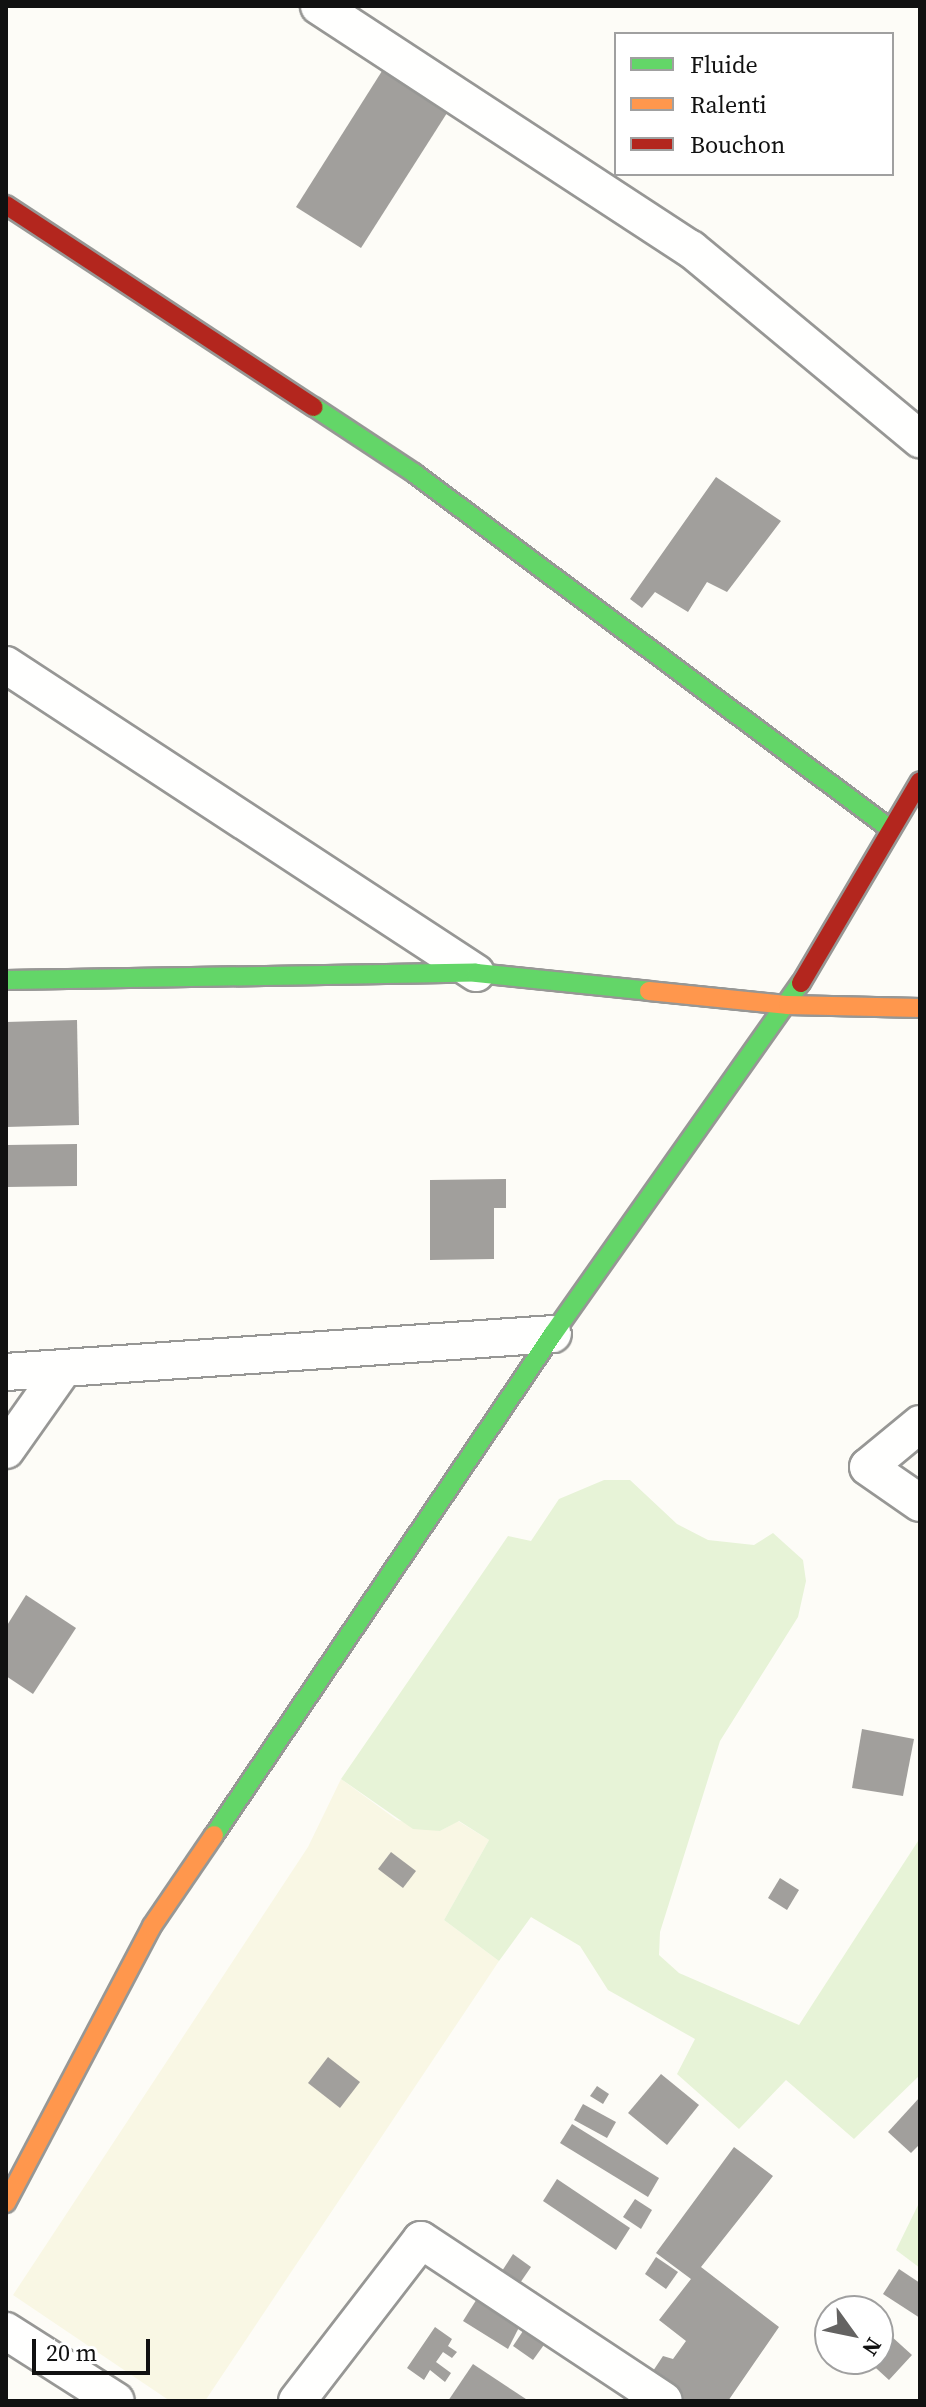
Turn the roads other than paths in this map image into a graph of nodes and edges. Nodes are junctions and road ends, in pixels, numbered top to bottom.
1 (319, 6) edge
2 (6, 205) edge
3 (920, 439) edge
4 (6, 665) edge
5 (920, 781) edge
6 (889, 828) junction
7 (476, 973) junction
8 (6, 980) edge
9 (788, 1005) junction
10 (920, 1008) edge
11 (553, 1334) junction
12 (6, 1372) edge
13 (61, 1372) junction
14 (920, 1424) edge
15 (6, 1450) edge
16 (920, 1503) edge
17 (6, 2203) edge
18 (6, 2331) edge
19 (116, 2401) edge
20 (297, 2401) edge
21 (664, 2401) edge

1 - 3 street
2 - 6 street
4 - 7 street
5 - 6 street
6 - 9 street
7 - 8 street
7 - 9 street
9 - 10 street
9 - 11 street
11 - 13 street
11 - 17 street
12 - 13 street
13 - 15 street
14 - 16 street
18 - 19 street
20 - 21 street

